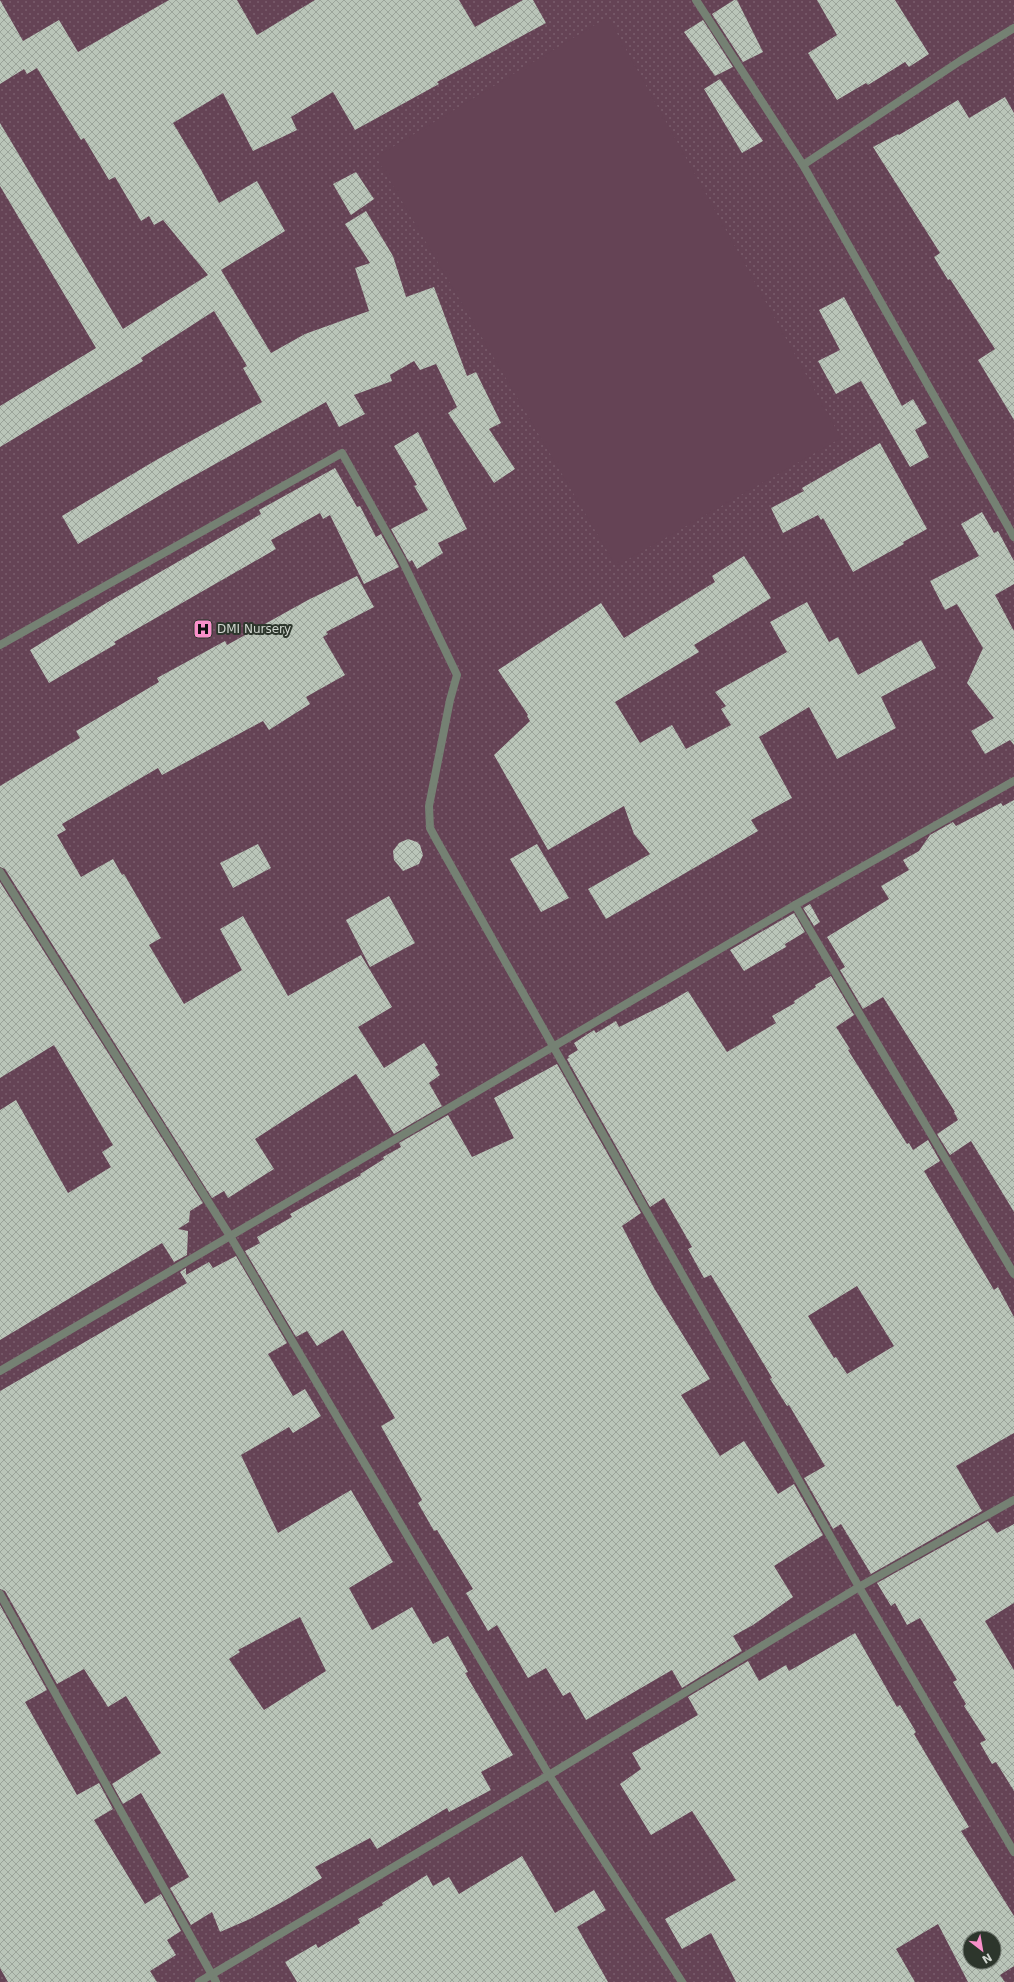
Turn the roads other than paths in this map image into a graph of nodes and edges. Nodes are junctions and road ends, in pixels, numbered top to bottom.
1 (696, 0) edge
2 (1014, 28) edge
3 (803, 165) junction
4 (1014, 537) edge
5 (0, 645) edge
6 (1014, 781) edge
7 (0, 872) edge
8 (795, 905) junction
9 (553, 1047) junction
10 (230, 1236) junction
11 (1014, 1274) edge
12 (0, 1371) edge
13 (1014, 1500) edge
14 (859, 1587) junction
15 (0, 1594) edge
16 (549, 1775) junction
17 (1014, 1852) edge
18 (211, 1974) junction
19 (199, 1982) edge
20 (216, 1982) edge
21 (682, 1982) edge

1 - 3 street
2 - 3 street
3 - 4 street
5 - 9 street
6 - 8 street
7 - 10 street
8 - 9 street
8 - 11 street
9 - 10 street
9 - 14 street
10 - 12 street
10 - 16 street
13 - 14 street
14 - 16 street
14 - 17 street
15 - 18 street
16 - 18 street
16 - 21 street
18 - 19 street
18 - 20 street

